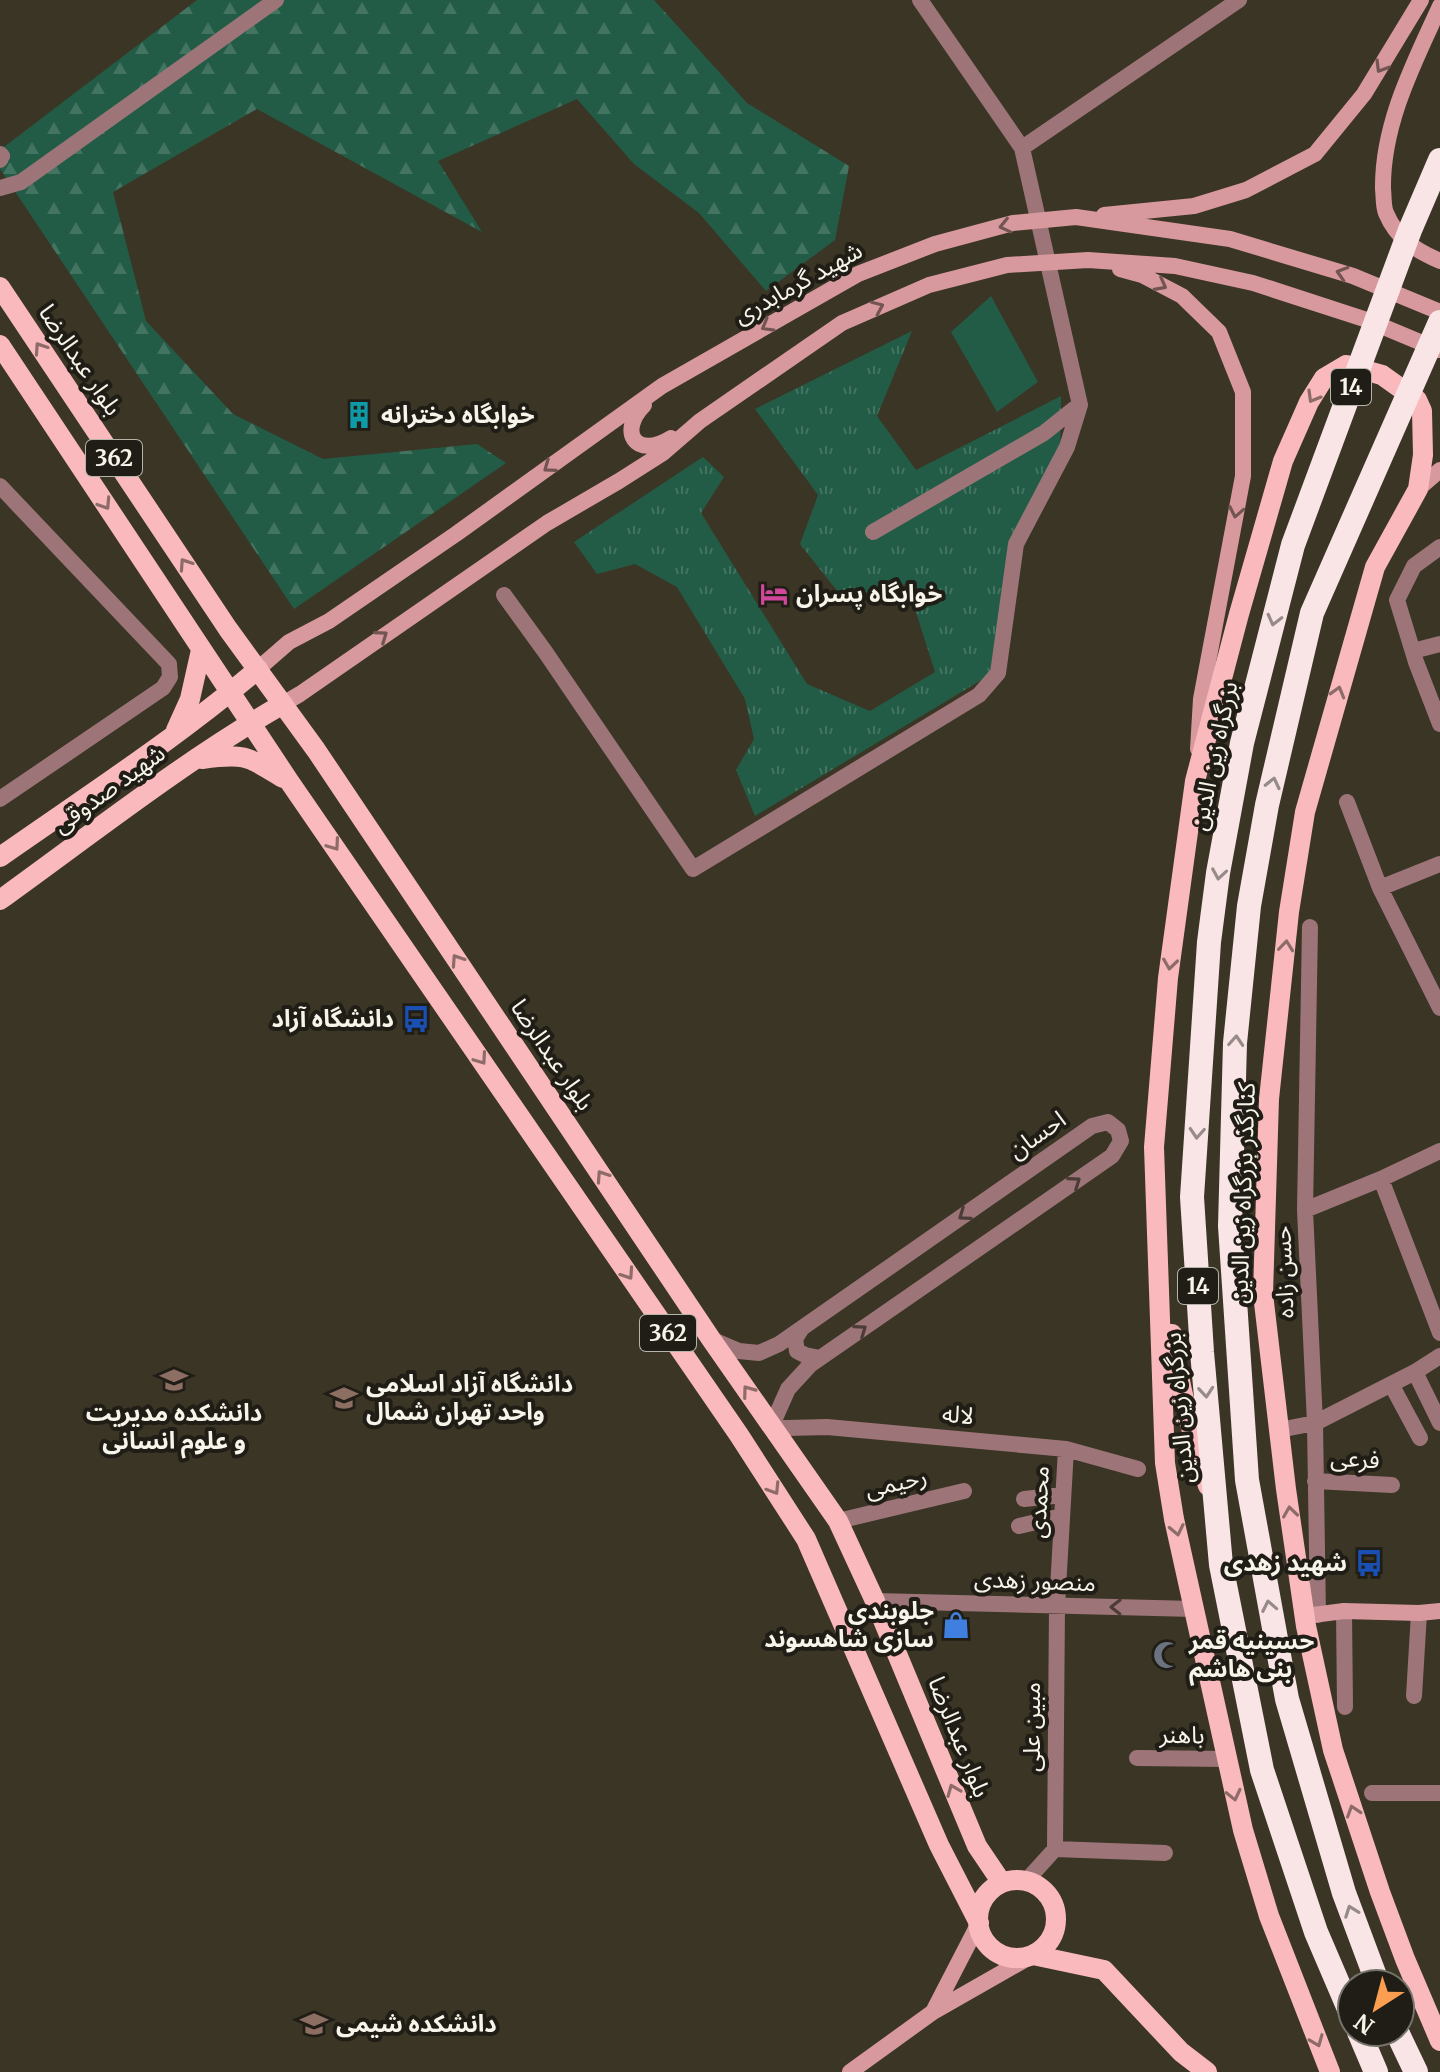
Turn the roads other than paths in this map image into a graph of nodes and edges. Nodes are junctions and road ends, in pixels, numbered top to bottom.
1 (276, 0) edge
2 (920, 0) edge
3 (1239, 0) edge
4 (1421, 0) edge
5 (1440, 6) edge
6 (1022, 148) junction
7 (1440, 160) edge
8 (0, 188) edge
9 (1076, 217) junction
10 (1088, 260) junction
11 (1440, 261) edge
12 (0, 287) edge
13 (1440, 312) edge
14 (1440, 322) edge
15 (0, 345) edge
16 (1440, 351) edge
17 (662, 386) junction
18 (1080, 405) junction
19 (700, 421) junction
20 (1440, 470) edge
21 (0, 486) edge
22 (1418, 489) junction
23 (873, 532) dead end
24 (1440, 547) edge
25 (504, 595) dead end
26 (1440, 644) edge
27 (201, 650) junction
28 (1413, 651) junction
29 (258, 669) junction
30 (230, 693) junction
31 (283, 704) junction
32 (250, 723) junction
33 (1440, 724) edge
34 (172, 736) junction
35 (194, 760) junction
36 (289, 781) junction
37 (1195, 781) junction
38 (0, 799) edge
39 (1347, 802) dead end
40 (0, 857) edge
41 (1440, 864) edge
42 (1380, 888) junction
43 (0, 900) edge
44 (1310, 927) dead end
45 (1440, 1008) edge
46 (1440, 1151) edge
47 (1381, 1179) junction
48 (1305, 1210) junction
49 (1157, 1223) junction
50 (803, 1327) junction
51 (1440, 1333) edge
52 (711, 1339) junction
53 (1440, 1356) edge
54 (820, 1358) junction
55 (1415, 1372) junction
56 (1391, 1384) junction
57 (1315, 1423) junction
58 (1440, 1423) edge
59 (772, 1425) junction
60 (1279, 1430) junction
61 (1420, 1438) dead end
62 (1066, 1449) junction
63 (1138, 1469) dead end
64 (1315, 1481) junction
65 (1392, 1485) dead end
66 (964, 1491) dead end
67 (1063, 1495) junction
68 (1024, 1499) dead end
69 (1216, 1510) junction
70 (1062, 1516) junction
71 (838, 1521) junction
72 (1019, 1526) dead end
73 (875, 1601) junction
74 (1057, 1606) junction
75 (1194, 1609) junction
76 (1344, 1611) junction
77 (1440, 1611) edge
78 (1419, 1613) junction
79 (1311, 1616) junction
80 (1414, 1696) dead end
81 (1345, 1707) dead end
82 (1137, 1758) dead end
83 (1226, 1759) junction
84 (1372, 1793) dead end
85 (1440, 1793) edge
86 (972, 1834) junction
87 (939, 1845) junction
88 (1055, 1849) junction
89 (1165, 1853) dead end
90 (1026, 1881) junction
91 (1002, 1883) junction
92 (979, 1923) junction
93 (1033, 1955) junction
94 (1405, 1959) junction
95 (1372, 1968) edge
96 (1336, 1979) edge
97 (933, 2012) junction
98 (1440, 2041) edge
99 (1366, 2048) edge
100 (1405, 2048) edge
101 (1440, 2056) edge
102 (850, 2072) edge
103 (1207, 2072) edge
104 (1330, 2072) edge
105 (1376, 2072) edge
106 (1416, 2072) edge

1 - 8 street
2 - 6 street
3 - 6 street
4 -> 9 main road
5 - 11 main road
6 - 18 street
7 -> 69 highway, بزرگراه زین الدین / 14
13 -> 9 main road, شهید گرمابدری
9 -> 17 main road, شهید گرمابدری
10 - 16 main road
19 -> 10 main road
10 -> 37 main road
29 -> 12 main road, بلوار عبدالرضا / 362
95 -> 14 highway, 14
15 -> 27 main road, 362
17 - 19 main road
17 -> 29 main road, شهید گرمابدری
18 - 23 street
18 - 25 street
31 -> 19 main road
20 - 22 main road
21 - 38 street
22 -> 37 main road
60 -> 22 main road, کنارگذر بزرگراه زین الدین
24 - 28 street
26 - 28 street
27 - 30 main road, 362
27 - 34 main road
28 - 33 street
29 - 30 main road, شهید صدوقی
29 - 31 main road, بلوار عبدالرضا / 362
30 - 32 main road, 362
30 - 34 main road, شهید صدوقی
31 - 32 main road, شهید صدوقی
52 -> 31 main road, بلوار عبدالرضا / 362
32 - 35 main road, شهید صدوقی
32 - 36 main road, 362
34 - 40 main road, شهید صدوقی
35 - 36 main road
35 - 43 main road, شهید صدوقی
36 -> 87 main road, 362
37 -> 49 main road
39 - 42 street
41 - 42 street
42 - 45 street
44 - 48 street, حسن زاده
46 - 47 street
47 - 48 street
47 - 51 street
48 - 57 street, حسن زاده
49 - 69 main road
49 -> 75 main road
50 - 52 street, احسان
50 - 54 street
54 -> 50 street, احسان
59 -> 52 main road, بلوار عبدالرضا / 362
53 - 55 street
54 - 59 street, احسان
55 - 56 street
55 - 58 street
56 - 57 street
56 - 61 street
57 - 60 street
57 - 64 street, حسن زاده
59 - 62 street, لاله
59 - 71 main road, بلوار عبدالرضا / 362
79 -> 60 main road, کنارگذر بزرگراه زین الدین
62 - 63 street, لاله
62 - 67 street, محمدی
64 - 65 street, فرعی
64 - 79 street, حسن زاده
66 - 71 street, رحیمی
67 - 68 street
67 - 70 street, محمدی
69 - 96 highway, بزرگراه زین الدین / 14
70 - 72 street
70 - 74 street, محمدی
71 - 73 main road, بلوار عبدالرضا / 362
73 - 74 street, منصور زهدی
86 -> 73 main road, بلوار عبدالرضا / 362
75 -> 74 street, منصور زهدی
74 - 88 street, مبین علی
75 - 83 main road
76 - 78 main road
76 - 79 main road
76 - 81 street
77 - 78 main road
78 - 80 street
94 -> 79 main road, کنارگذر بزرگراه زین الدین
82 - 83 street, باهنر
83 -> 104 main road
84 - 85 street
86 - 87 main road
86 - 91 main road, بلوار عبدالرضا / 362
87 - 92 main road, 362
88 - 89 street
88 - 90 street
90 - 91 main road
90 - 93 main road
91 - 92 main road
92 - 93 main road
92 - 97 main road
93 - 97 main road
93 - 103 main road
94 - 98 main road, کنارگذر بزرگراه زین الدین
94 - 101 main road
97 - 102 main road
99 - 105 highway
100 - 106 highway

